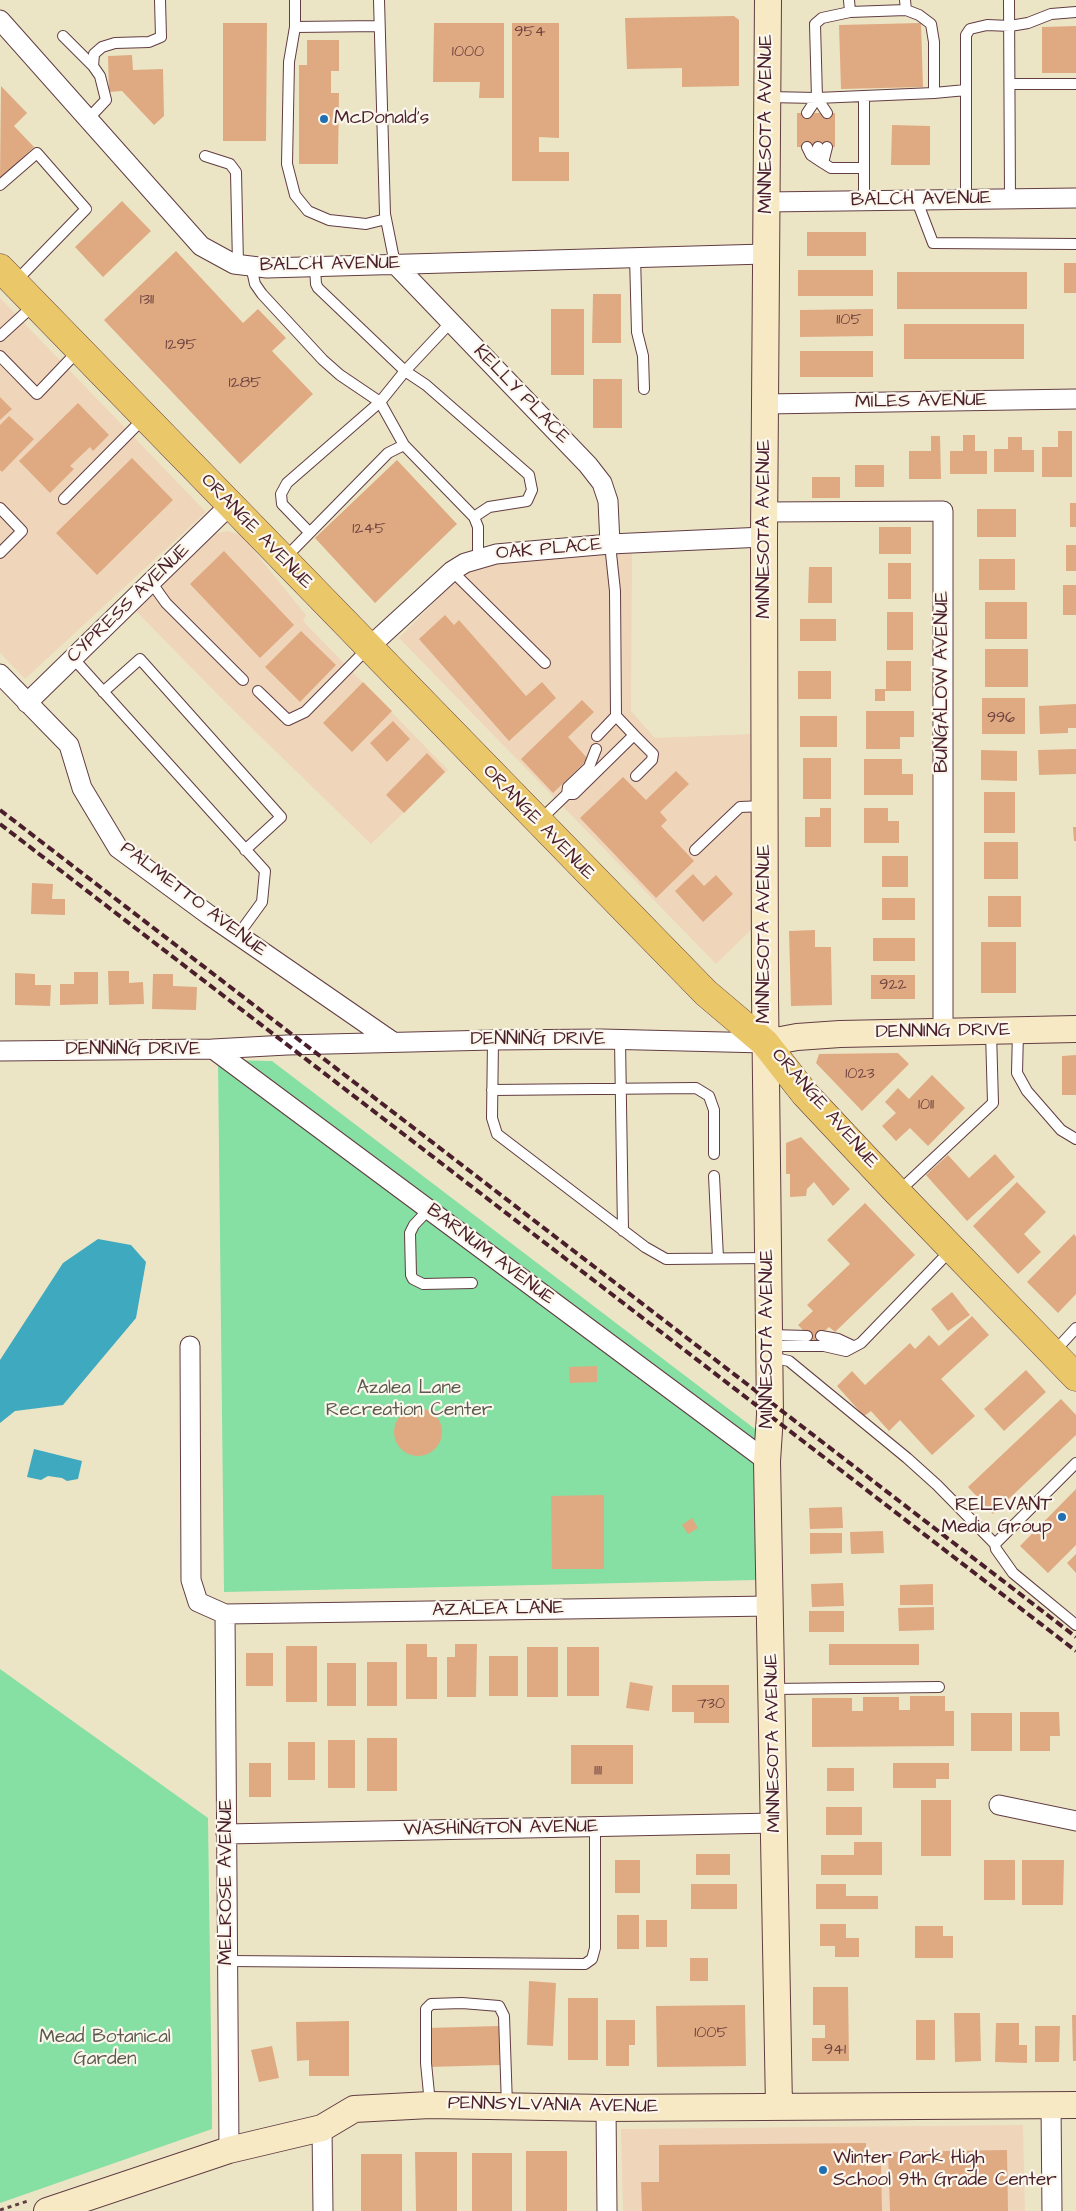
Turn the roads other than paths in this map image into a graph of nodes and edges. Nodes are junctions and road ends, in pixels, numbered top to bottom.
1 (160, 0) edge
2 (295, 0) edge
3 (379, 0) edge
4 (768, 0) edge
5 (849, 0) edge
6 (1009, 0) edge
7 (905, 5) edge
8 (850, 12) junction
9 (1076, 12) edge
10 (379, 26) junction
11 (1010, 26) junction
12 (2, 27) edge
13 (295, 28) junction
14 (63, 36) dead end
15 (93, 66) junction
16 (1010, 84) junction
17 (1076, 84) edge
18 (966, 90) junction
19 (934, 93) junction
20 (864, 96) junction
21 (767, 97) junction
22 (817, 98) junction
23 (817, 113) dead end
24 (88, 118) junction
25 (818, 147) dead end
26 (205, 156) dead end
27 (864, 168) junction
28 (0, 185) edge
29 (1076, 198) edge
30 (1010, 199) junction
31 (917, 200) junction
32 (966, 200) junction
33 (864, 201) junction
34 (766, 202) junction
35 (386, 219) junction
36 (1076, 244) edge
37 (765, 254) junction
38 (635, 256) junction
39 (395, 264) junction
40 (244, 265) junction
41 (316, 266) junction
42 (5, 276) edge
43 (35, 304) junction
44 (451, 322) junction
45 (0, 336) edge
46 (79, 350) junction
47 (0, 356) edge
48 (404, 372) junction
49 (644, 389) dead end
50 (1076, 399) edge
51 (380, 402) junction
52 (765, 404) junction
53 (145, 418) junction
54 (404, 445) junction
55 (64, 499) dead end
56 (230, 505) junction
57 (0, 508) edge
58 (474, 517) junction
59 (764, 525) junction
60 (309, 532) junction
61 (610, 544) junction
62 (0, 553) edge
63 (478, 559) junction
64 (283, 560) junction
65 (452, 570) junction
66 (151, 582) junction
67 (368, 648) junction
68 (73, 658) junction
69 (545, 663) dead end
70 (0, 674) edge
71 (243, 680) dead end
72 (103, 692) junction
73 (258, 692) dead end
74 (27, 703) junction
75 (616, 716) junction
76 (634, 735) junction
77 (597, 736) dead end
78 (596, 749) dead end
79 (636, 776) dead end
80 (567, 794) junction
81 (764, 806) junction
82 (538, 822) junction
83 (245, 850) junction
84 (695, 850) dead end
85 (238, 935) junction
86 (1076, 1029) edge
87 (1018, 1031) junction
88 (943, 1032) junction
89 (991, 1032) junction
90 (493, 1040) junction
91 (620, 1040) junction
92 (393, 1042) junction
93 (765, 1043) junction
94 (213, 1049) junction
95 (0, 1051) edge
96 (621, 1089) junction
97 (492, 1090) junction
98 (1076, 1139) edge
99 (714, 1154) dead end
100 (714, 1176) dead end
101 (897, 1192) junction
102 (428, 1209) junction
103 (623, 1231) junction
104 (952, 1249) junction
105 (718, 1258) junction
106 (768, 1258) junction
107 (472, 1283) dead end
108 (1076, 1328) edge
109 (806, 1336) dead end
110 (821, 1336) dead end
111 (190, 1346) dead end
112 (770, 1346) junction
113 (853, 1346) junction
114 (1053, 1353) junction
115 (1076, 1377) edge
116 (767, 1461) junction
117 (1076, 1463) edge
118 (995, 1544) junction
119 (772, 1606) junction
120 (225, 1614) junction
121 (1076, 1625) edge
122 (939, 1687) dead end
123 (773, 1689) junction
124 (999, 1806) dead end
125 (1076, 1821) edge
126 (775, 1823) junction
127 (595, 1827) junction
128 (226, 1834) junction
129 (228, 1961) junction
130 (430, 2105) junction
131 (1050, 2105) junction
132 (1076, 2105) edge
133 (507, 2106) junction
134 (778, 2107) junction
135 (606, 2108) junction
136 (322, 2128) junction
137 (229, 2150) junction
138 (48, 2211) edge
139 (323, 2211) edge
140 (607, 2211) edge
141 (1052, 2211) edge

1 - 15 lane
2 - 13 lane
3 - 10 lane
4 - 21 street, MINNESOTA AVENUE
5 - 8 lane
6 - 11 lane
7 - 8 lane
7 - 19 lane
8 - 22 lane
9 - 11 lane
10 - 13 lane
10 - 35 lane
11 - 16 lane
11 - 18 lane
12 - 24 street, BALCH AVENUE
13 - 35 lane
14 - 15 lane
15 - 24 lane
16 - 17 lane
16 - 30 lane
18 - 19 lane
18 - 32 lane
19 - 20 lane
20 - 22 lane
20 - 27 lane
21 - 22 lane
21 - 34 street, MINNESOTA AVENUE
22 - 23 lane
24 - 40 street, BALCH AVENUE
25 - 27 lane
26 - 40 lane
27 - 33 lane
28 - 42 lane
29 - 30 street, BALCH AVENUE
30 - 32 street, BALCH AVENUE
31 - 32 street, BALCH AVENUE
31 - 33 street, BALCH AVENUE
31 - 36 lane
33 - 34 street, BALCH AVENUE
34 - 37 street, MINNESOTA AVENUE
35 - 39 lane
37 - 38 street, BALCH AVENUE
37 - 52 street, MINNESOTA AVENUE
38 - 39 street, BALCH AVENUE
38 - 49 lane
39 - 41 street, BALCH AVENUE
39 - 44 street, KELLY PLACE
40 - 41 street, BALCH AVENUE
40 - 51 lane
41 - 48 lane
42 - 43 main road, ORANGE AVENUE
43 - 45 lane
43 - 46 main road, ORANGE AVENUE
44 - 48 lane
44 - 61 street, KELLY PLACE
46 - 47 lane
46 - 53 main road, ORANGE AVENUE
48 - 51 lane
48 - 58 lane
50 - 52 street, MILES AVENUE
51 - 54 lane
51 - 60 lane
52 - 59 street, MINNESOTA AVENUE
53 - 55 lane
53 - 56 main road, ORANGE AVENUE
54 - 58 lane
54 - 60 lane
56 - 64 main road, ORANGE AVENUE
56 - 66 street, CYPRESS AVENUE
57 - 62 lane
58 - 63 lane
59 - 61 street, OAK PLACE
59 - 81 street, MINNESOTA AVENUE
59 - 88 street, BUNGALOW AVENUE
60 - 64 lane
61 - 63 street, OAK PLACE
61 - 75 lane
63 - 65 street, OAK PLACE
64 - 67 main road, ORANGE AVENUE
65 - 67 street, OAK PLACE
65 - 69 lane
66 - 68 street, CYPRESS AVENUE
66 - 71 lane
67 - 73 lane
67 - 82 main road, ORANGE AVENUE
68 - 72 lane
68 - 74 street, CYPRESS AVENUE
70 - 74 street, PALMETTO AVENUE
72 - 83 lane
72 - 83 lane
74 - 85 street, PALMETTO AVENUE
75 - 76 lane
75 - 77 lane
76 - 79 lane
76 - 80 lane
78 - 80 lane
80 - 82 lane
81 - 84 lane
81 - 93 street, MINNESOTA AVENUE
82 - 93 main road, ORANGE AVENUE
83 - 85 lane
85 - 92 street, PALMETTO AVENUE
86 - 87 street, DENNING DRIVE
87 - 89 street, DENNING DRIVE
87 - 98 lane
88 - 89 street, DENNING DRIVE
88 - 93 street, DENNING DRIVE
89 - 101 lane
90 - 91 street, DENNING DRIVE
90 - 92 street, DENNING DRIVE
90 - 97 lane
91 - 93 street, DENNING DRIVE
91 - 96 lane
92 - 94 street, DENNING DRIVE
93 - 101 main road, ORANGE AVENUE
93 - 106 street, MINNESOTA AVENUE
94 - 95 street, DENNING DRIVE
94 - 102 street, BARNUM AVENUE
96 - 97 lane
96 - 99 lane
96 - 103 lane
97 - 103 lane
100 - 105 lane
101 - 104 main road, ORANGE AVENUE
102 - 107 lane
102 - 116 street, BARNUM AVENUE
103 - 105 lane
104 - 113 lane
104 - 114 main road, ORANGE AVENUE
105 - 106 lane
106 - 112 street, MINNESOTA AVENUE
108 - 114 lane
109 - 112 lane
110 - 113 lane
111 - 120 street
112 - 113 lane
112 - 116 street, MINNESOTA AVENUE
112 - 118 lane
114 - 115 main road, ORANGE AVENUE
116 - 119 street, MINNESOTA AVENUE
117 - 118 lane
118 - 121 lane
119 - 120 street, AZALEA LANE
119 - 123 street, MINNESOTA AVENUE
120 - 128 street, MELROSE AVENUE
122 - 123 lane
123 - 126 street, MINNESOTA AVENUE
124 - 125 street
126 - 127 street, WASHINGTON AVENUE
126 - 134 street, MINNESOTA AVENUE
127 - 128 street, WASHINGTON AVENUE
127 - 129 lane
128 - 129 street, MELROSE AVENUE
129 - 137 street, MELROSE AVENUE
130 - 133 street, PENNSYLVANIA AVENUE
130 - 133 lane
130 - 136 street, PENNSYLVANIA AVENUE
131 - 132 street, PENNSYLVANIA AVENUE
131 - 134 street, PENNSYLVANIA AVENUE
131 - 141 street
133 - 135 street, PENNSYLVANIA AVENUE
134 - 135 street, PENNSYLVANIA AVENUE
135 - 140 street
136 - 137 street, PENNSYLVANIA AVENUE
136 - 139 street
137 - 138 street, PENNSYLVANIA AVENUE

